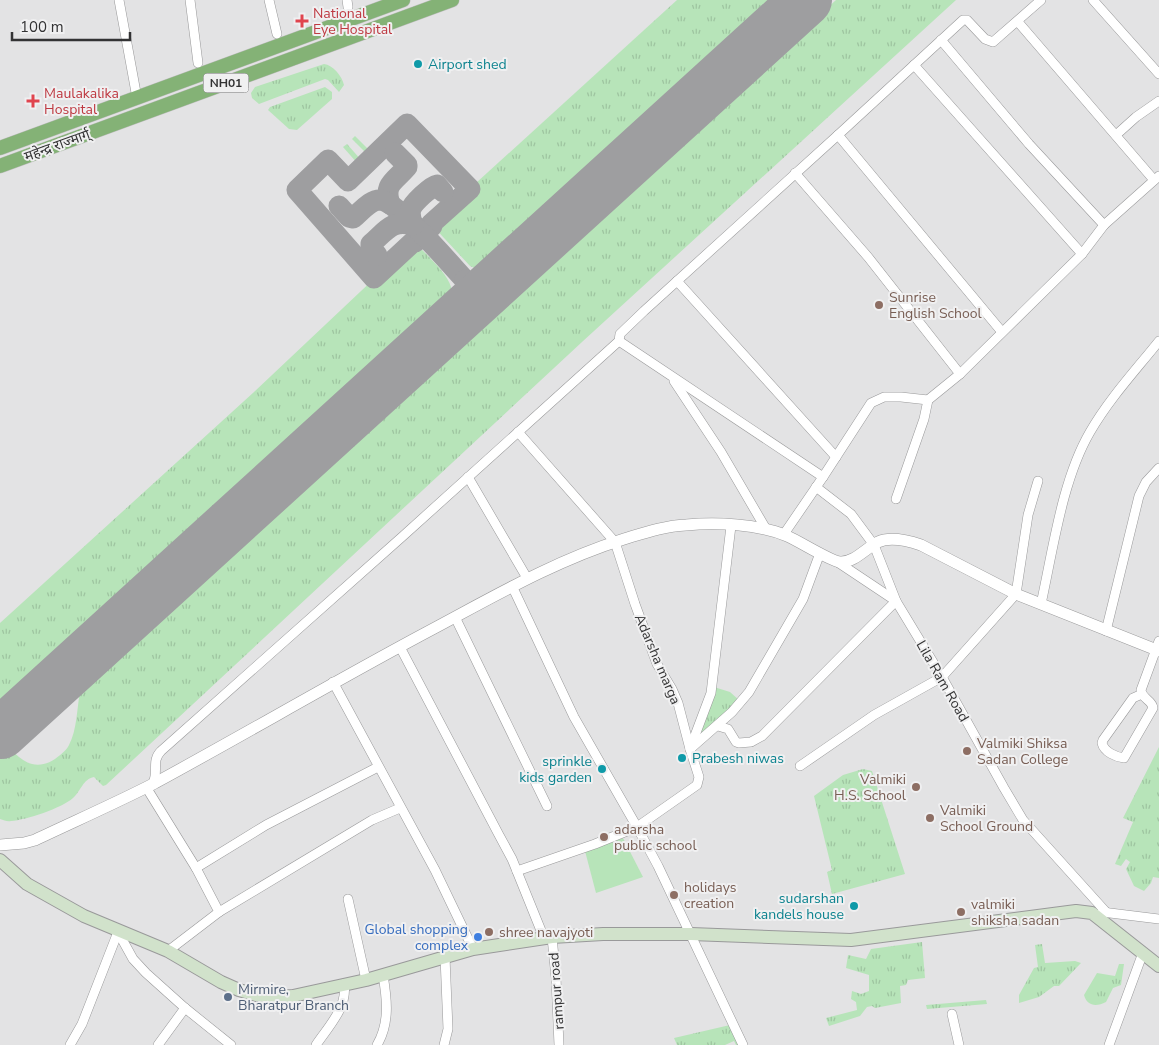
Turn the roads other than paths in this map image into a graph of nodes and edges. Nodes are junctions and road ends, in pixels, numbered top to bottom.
1 (119, 0) edge
2 (190, 0) edge
3 (269, 0) edge
4 (403, 0) edge
5 (452, 0) edge
6 (1041, 0) edge
7 (1093, 0) edge
8 (1018, 22) junction
9 (277, 34) dead end
10 (941, 40) junction
11 (198, 63) dead end
12 (914, 65) junction
13 (1159, 74) edge
14 (136, 98) junction
15 (1159, 101) edge
16 (838, 135) junction
17 (1116, 135) junction
18 (0, 148) edge
19 (0, 166) edge
20 (795, 173) junction
21 (1157, 178) edge
22 (1104, 225) junction
23 (1082, 254) junction
24 (678, 281) junction
25 (1002, 332) junction
26 (619, 340) junction
27 (1159, 341) edge
28 (960, 374) junction
29 (672, 377) junction
30 (928, 400) junction
31 (518, 432) junction
32 (836, 458) junction
33 (1159, 468) edge
34 (468, 477) junction
35 (823, 477) junction
36 (1038, 481) dead end
37 (816, 487) junction
38 (896, 499) dead end
39 (731, 526) junction
40 (766, 530) junction
41 (784, 534) junction
42 (616, 542) junction
43 (874, 545) junction
44 (820, 553) junction
45 (836, 561) junction
46 (527, 578) junction
47 (512, 586) junction
48 (1016, 594) junction
49 (896, 601) junction
50 (1041, 604) junction
51 (454, 617) junction
52 (1106, 631) junction
53 (400, 647) junction
54 (1158, 647) edge
55 (942, 677) junction
56 (333, 682) junction
57 (1142, 694) junction
58 (718, 726) junction
59 (690, 749) junction
60 (800, 766) dead end
61 (378, 767) junction
62 (150, 785) junction
63 (547, 806) dead end
64 (400, 808) junction
65 (637, 827) junction
66 (0, 845) edge
67 (0, 860) edge
68 (196, 868) junction
69 (517, 871) junction
70 (348, 899) dead end
71 (219, 912) junction
72 (1106, 912) junction
73 (1092, 913) junction
74 (1159, 919) edge
75 (118, 932) junction
76 (691, 934) junction
77 (548, 937) junction
78 (473, 949) junction
79 (168, 951) junction
80 (1144, 955) junction
81 (445, 957) junction
82 (1159, 966) edge
83 (383, 975) junction
84 (366, 980) junction
85 (344, 984) junction
86 (185, 1008) junction
87 (952, 1014) dead end
88 (70, 1045) edge
89 (158, 1045) edge
90 (230, 1045) edge
91 (316, 1045) edge
92 (378, 1045) edge
93 (444, 1045) edge
94 (559, 1045) edge
95 (742, 1045) edge
96 (959, 1045) edge
97 (1109, 1045) edge

1 - 14 street
2 - 11 street
3 - 9 street
4 - 14 highway, महेन्द्र राज्मार्ग् / NH01
5 - 19 highway, महेन्द्र राज्मार्ग् / NH01
6 - 8 street
7 - 13 street
8 - 10 street
8 - 17 street
10 - 12 street
10 - 22 street
12 - 16 street
12 - 23 street
14 - 18 highway, महेन्द्र राज्मार्ग् / NH01
15 - 17 street
16 - 20 street
16 - 25 street
17 - 21 street
20 - 24 street
20 - 28 street
21 - 22 street
22 - 23 street
23 - 25 street
24 - 26 street
24 - 32 street
25 - 28 street
26 - 29 street
26 - 31 street
27 - 50 street
28 - 30 street
29 - 35 street
29 - 40 street
30 - 32 street
30 - 38 street
31 - 34 street
31 - 42 street
32 - 35 street
33 - 52 street
34 - 46 street
34 - 62 street
35 - 37 street
36 - 48 street
37 - 41 street
37 - 43 street
39 - 40 street
39 - 42 street
39 - 59 street
40 - 41 street
41 - 44 street
42 - 46 street
42 - 59 street, Adarsha marga
43 - 45 street
43 - 48 street
43 - 49 street
44 - 45 street
44 - 58 street
45 - 49 street, Lila Ram Road
46 - 47 street
47 - 51 street
47 - 65 street
48 - 50 street
48 - 55 street
49 - 55 street, Lila Ram Road
49 - 58 street
50 - 52 street
51 - 53 street
51 - 63 street
52 - 54 street
53 - 56 street
53 - 69 street, rampur road
54 - 57 street
55 - 60 street
55 - 72 street, Lila Ram Road
56 - 61 street
56 - 62 street
57 - 57 street
58 - 59 street
59 - 65 street, Adarsha marga
61 - 64 street
61 - 68 street
62 - 66 street
62 - 68 street
64 - 71 street
64 - 78 street
65 - 69 street
65 - 76 street
67 - 75 main road
68 - 71 street
69 - 77 street, rampur road
70 - 84 street
71 - 79 street
72 - 73 street
72 - 74 street
73 - 76 main road
73 - 80 main road
75 - 79 main road
75 - 86 street
75 - 88 street
76 - 77 main road
76 - 95 street
77 - 78 main road
77 - 94 street, rampur road
78 - 81 main road
79 - 85 main road
80 - 82 main road
80 - 97 street
81 - 83 main road
81 - 93 street
83 - 84 main road
83 - 92 street
84 - 85 main road
85 - 91 street
86 - 89 street
86 - 90 street
87 - 96 street

